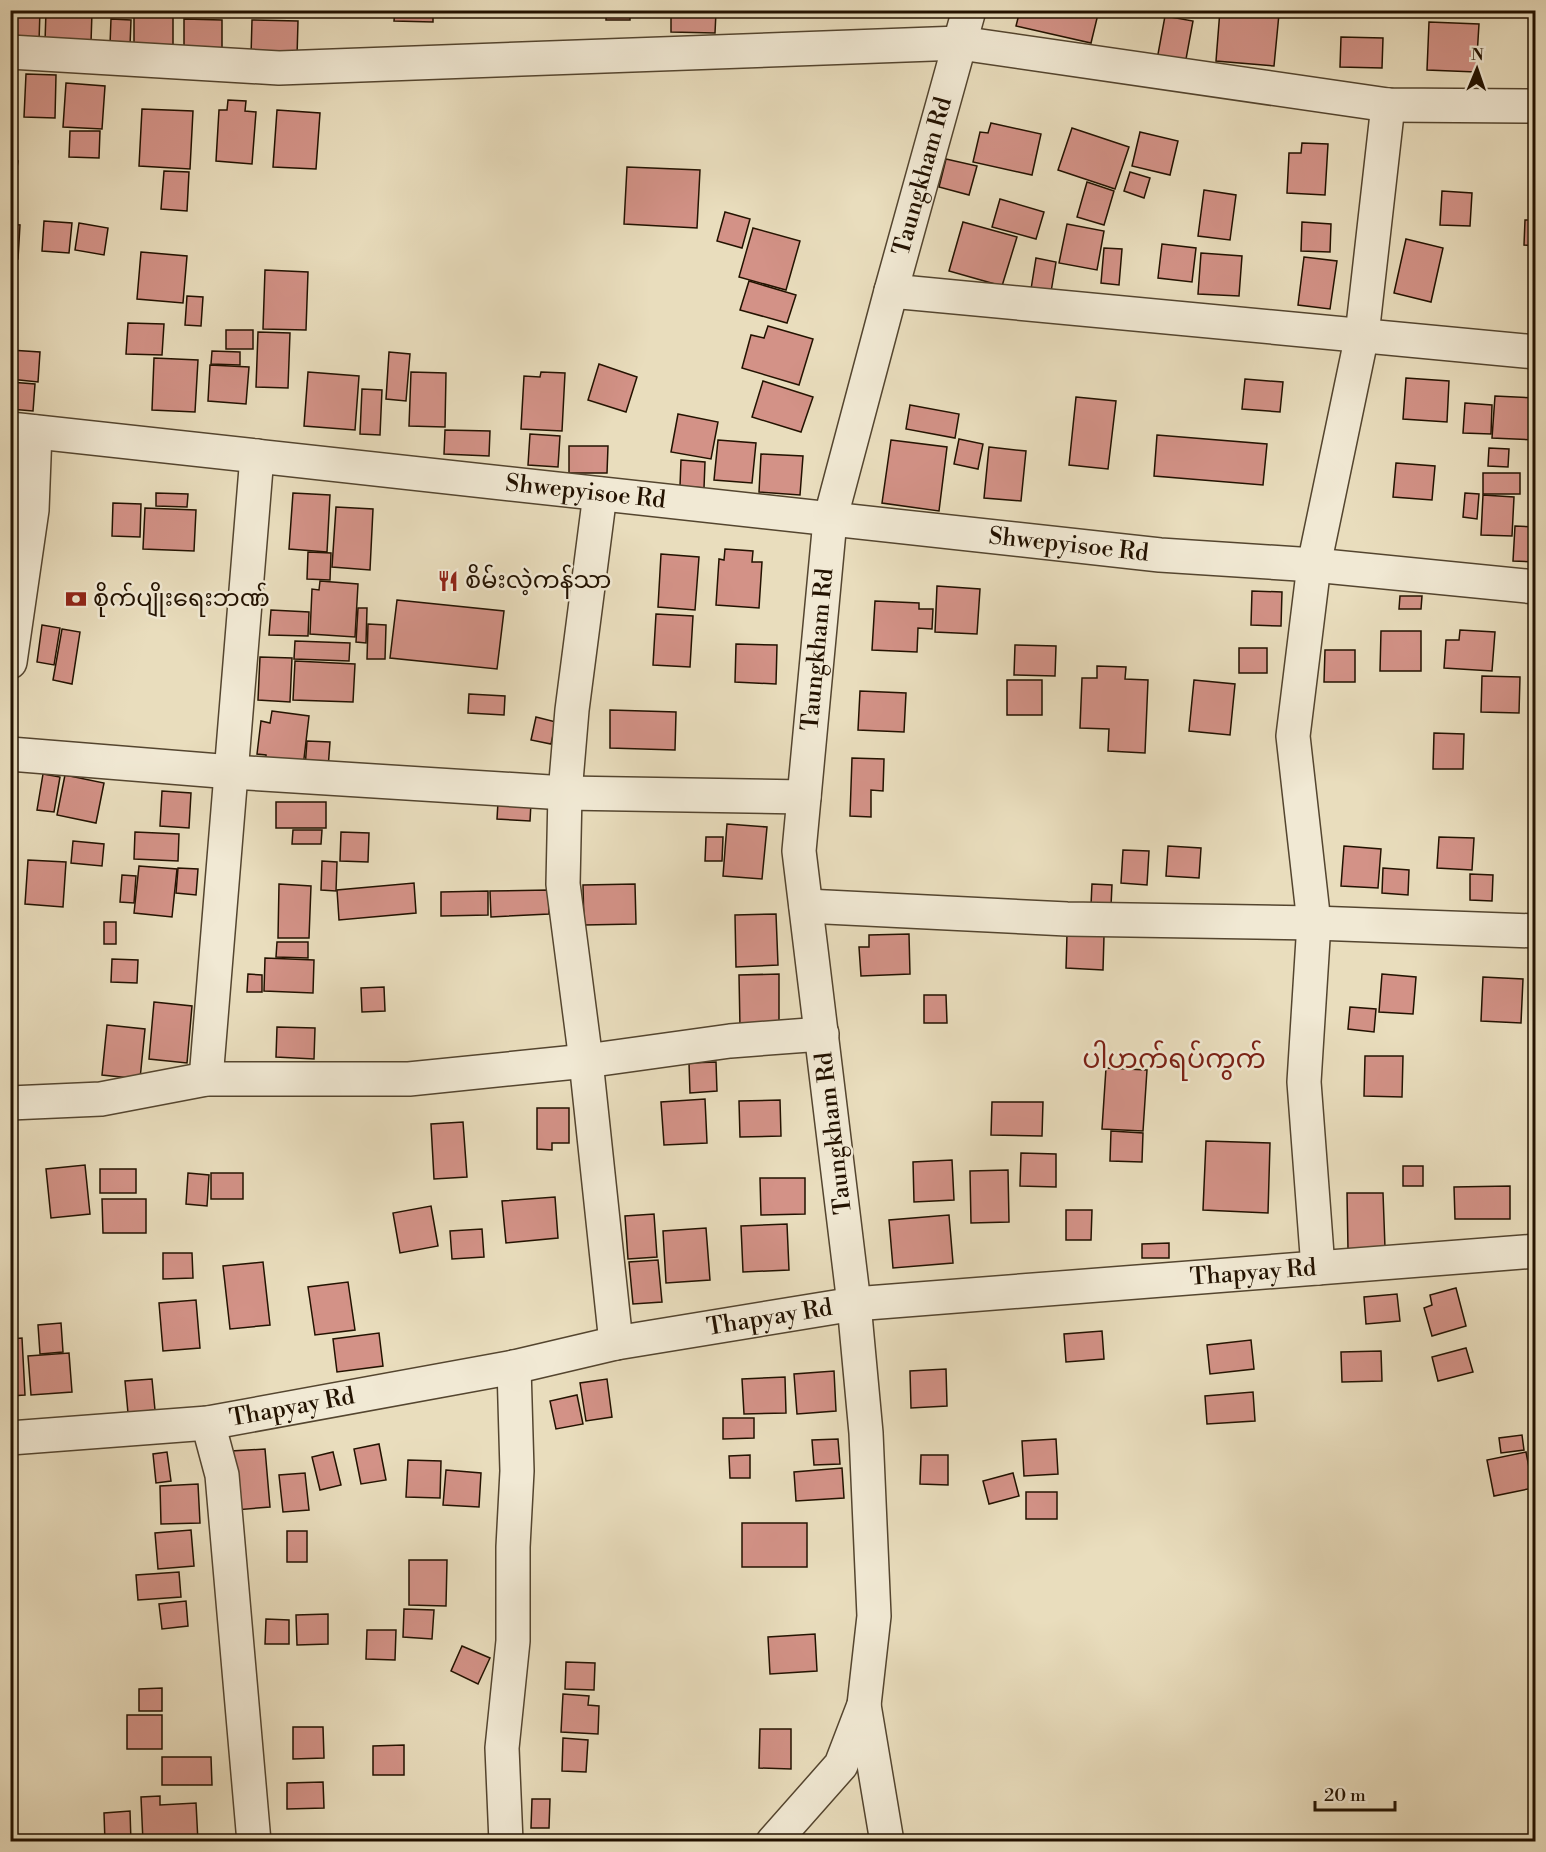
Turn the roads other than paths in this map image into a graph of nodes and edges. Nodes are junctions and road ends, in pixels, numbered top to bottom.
1 (969, 10) edge
2 (960, 43) junction
3 (10, 52) edge
4 (1388, 105) junction
5 (1536, 106) edge
6 (891, 291) junction
7 (1362, 335) junction
8 (1536, 352) edge
9 (23, 430) edge
10 (257, 456) junction
11 (600, 494) junction
12 (830, 520) junction
13 (1314, 565) junction
14 (1536, 586) edge
15 (10, 662) edge
16 (10, 754) edge
17 (232, 772) junction
18 (565, 793) junction
19 (804, 798) junction
20 (806, 906) junction
21 (1314, 923) junction
22 (1536, 931) edge
23 (822, 1034) junction
24 (586, 1061) junction
25 (206, 1079) junction
26 (10, 1103) edge
27 (1536, 1251) edge
28 (1318, 1268) junction
29 (854, 1304) junction
30 (616, 1343) junction
31 (514, 1367) junction
32 (208, 1423) junction
33 (10, 1438) edge
34 (864, 1705) junction
35 (254, 1842) edge
36 (506, 1842) edge
37 (773, 1842) edge
38 (887, 1842) edge

1 - 2 street, Taungkham Rd
2 - 3 street
2 - 4 street
2 - 6 street, Taungkham Rd
4 - 5 street
4 - 7 street
6 - 7 street
6 - 12 street, Taungkham Rd
7 - 8 street
7 - 13 street
9 - 10 street, Shwepyisoe Rd
9 - 15 street
10 - 11 street, Shwepyisoe Rd
10 - 17 street
11 - 12 street, Shwepyisoe Rd
11 - 18 street
12 - 13 street, Shwepyisoe Rd
12 - 19 street, Taungkham Rd
13 - 14 street, Shwepyisoe Rd
13 - 21 street
16 - 17 street
17 - 18 street
17 - 25 street
18 - 19 street
18 - 24 street
19 - 20 street, Taungkham Rd
20 - 21 street
20 - 23 street, Taungkham Rd
21 - 22 street
21 - 28 street
23 - 24 street
23 - 29 street, Taungkham Rd
24 - 25 street
24 - 30 street
25 - 26 street
27 - 28 street, Thapyay Rd
28 - 29 street, Thapyay Rd
29 - 30 street, Thapyay Rd
29 - 34 street, Taungkham Rd
30 - 31 street, Thapyay Rd
31 - 32 street, Thapyay Rd
31 - 36 street
32 - 33 street, Thapyay Rd
32 - 35 street
34 - 37 street
34 - 38 street

